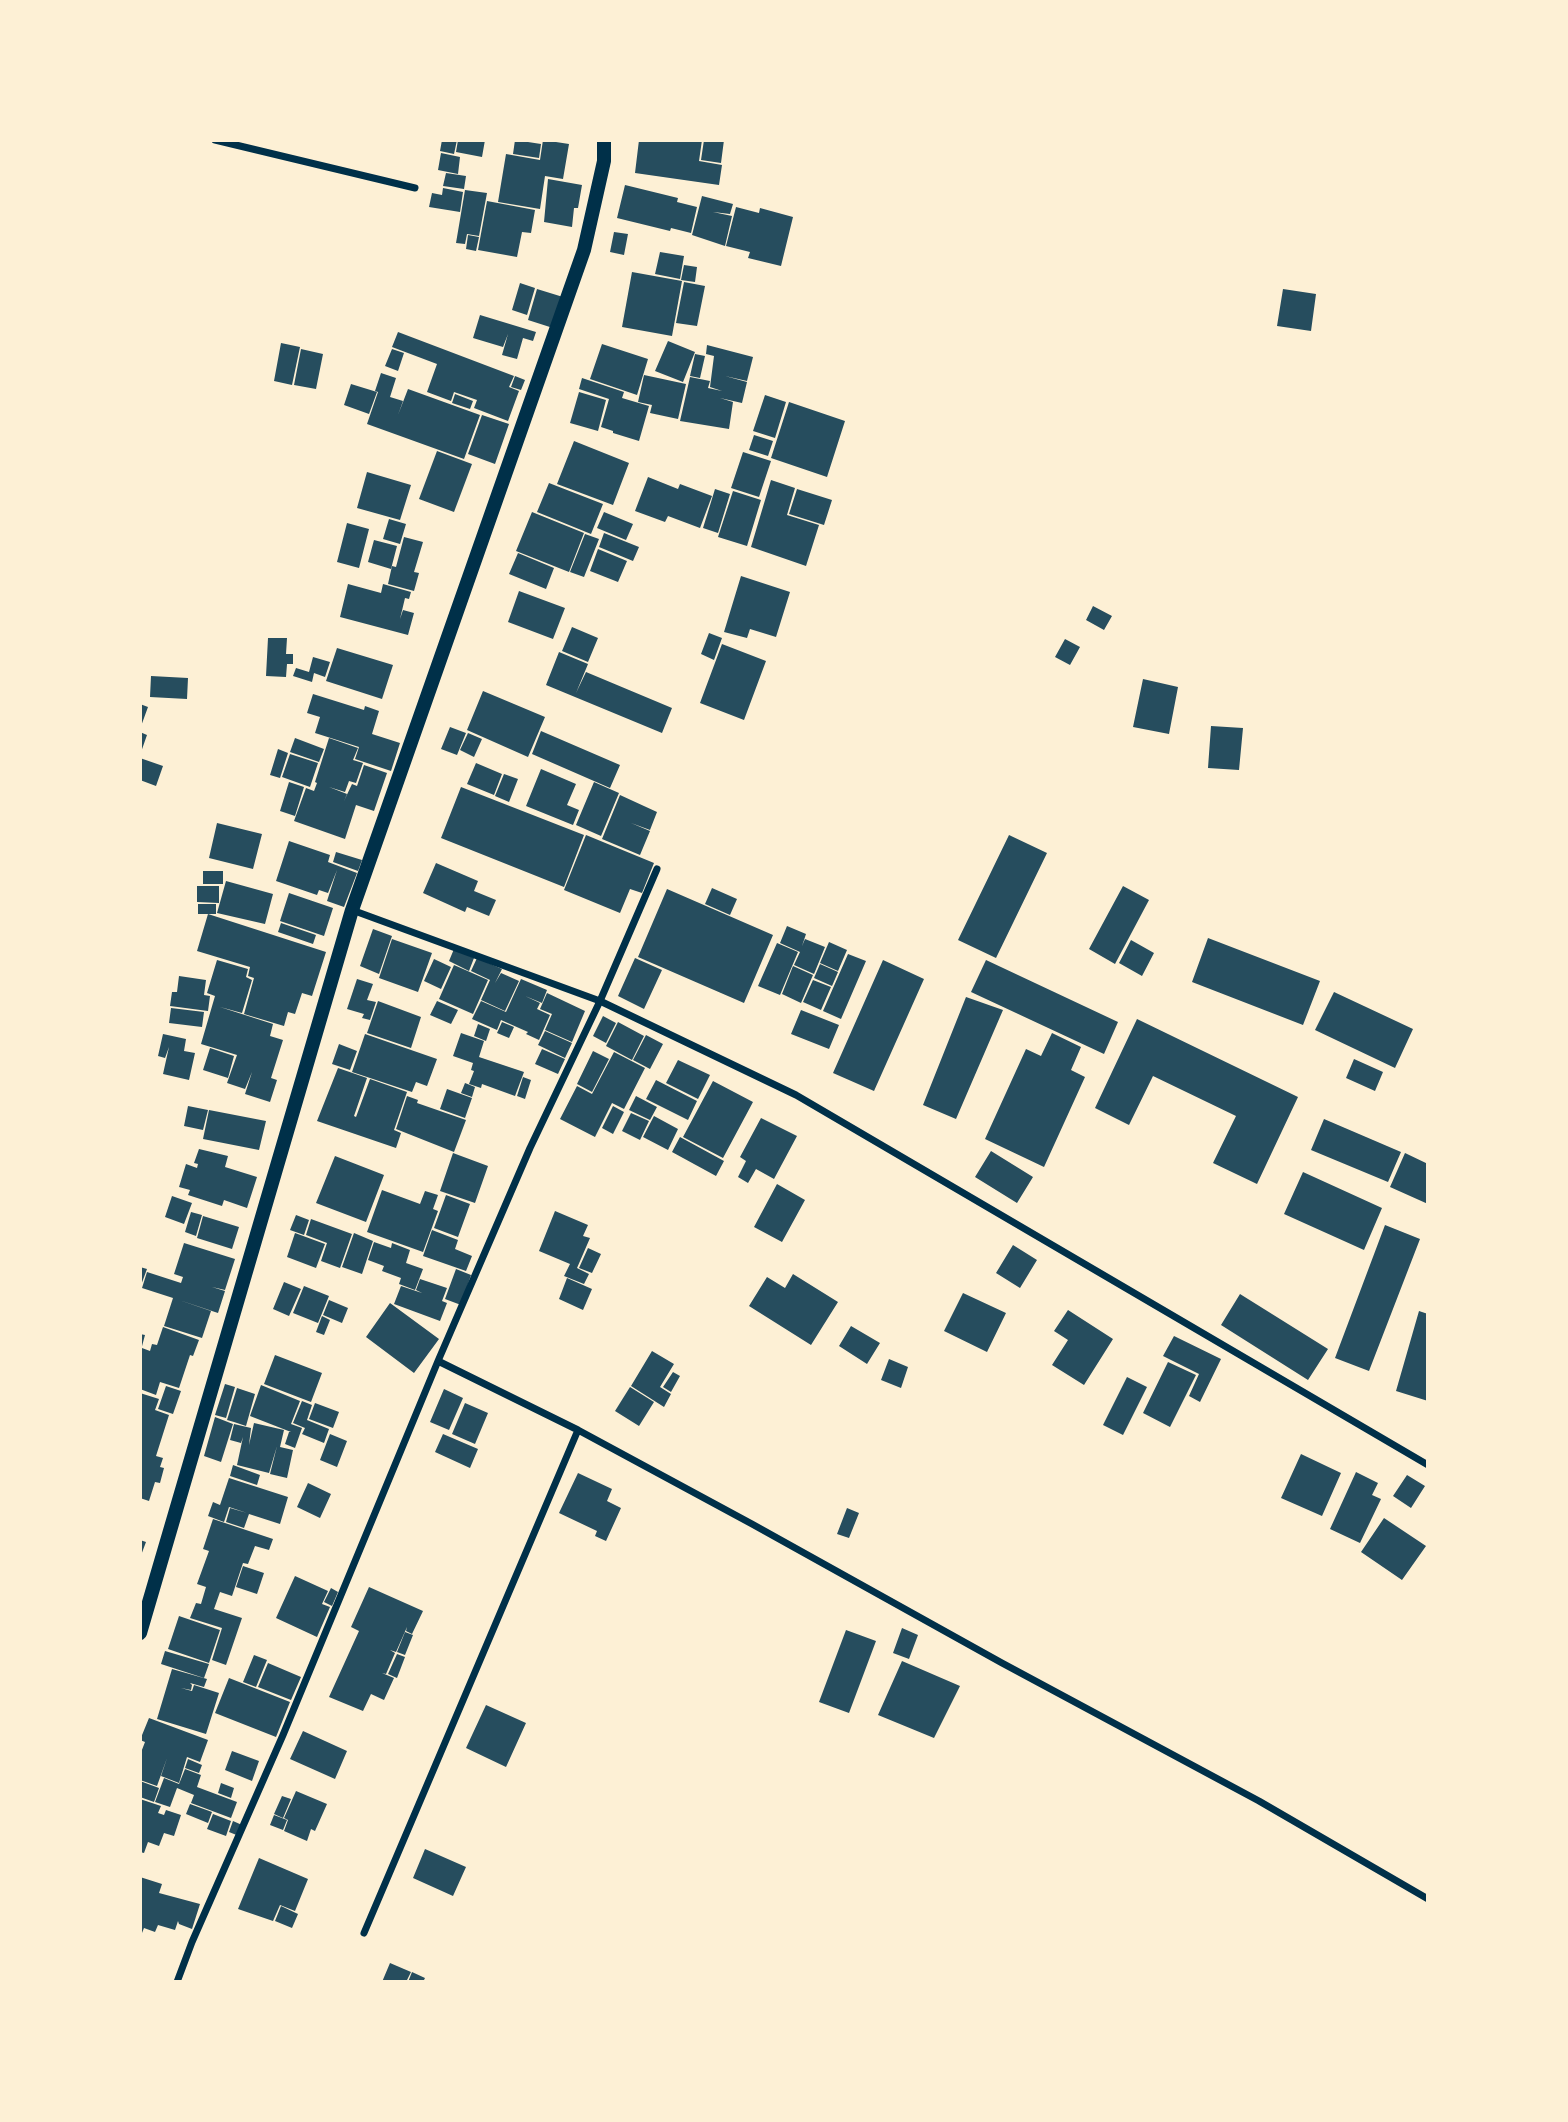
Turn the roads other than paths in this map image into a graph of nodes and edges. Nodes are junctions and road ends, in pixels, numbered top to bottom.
1 (215, 140) edge
2 (604, 140) edge
3 (415, 188) dead end
4 (657, 869) dead end
5 (352, 910) junction
6 (600, 1001) junction
7 (438, 1361) junction
8 (578, 1430) junction
9 (1428, 1465) edge
10 (140, 1633) edge
11 (1428, 1899) edge
12 (363, 1933) dead end
13 (177, 1982) edge

1 - 3 street
2 - 5 main road
4 - 6 street
5 - 6 street
5 - 10 main road
6 - 7 street
6 - 9 street
7 - 8 street
7 - 13 street
8 - 11 street
8 - 12 street

